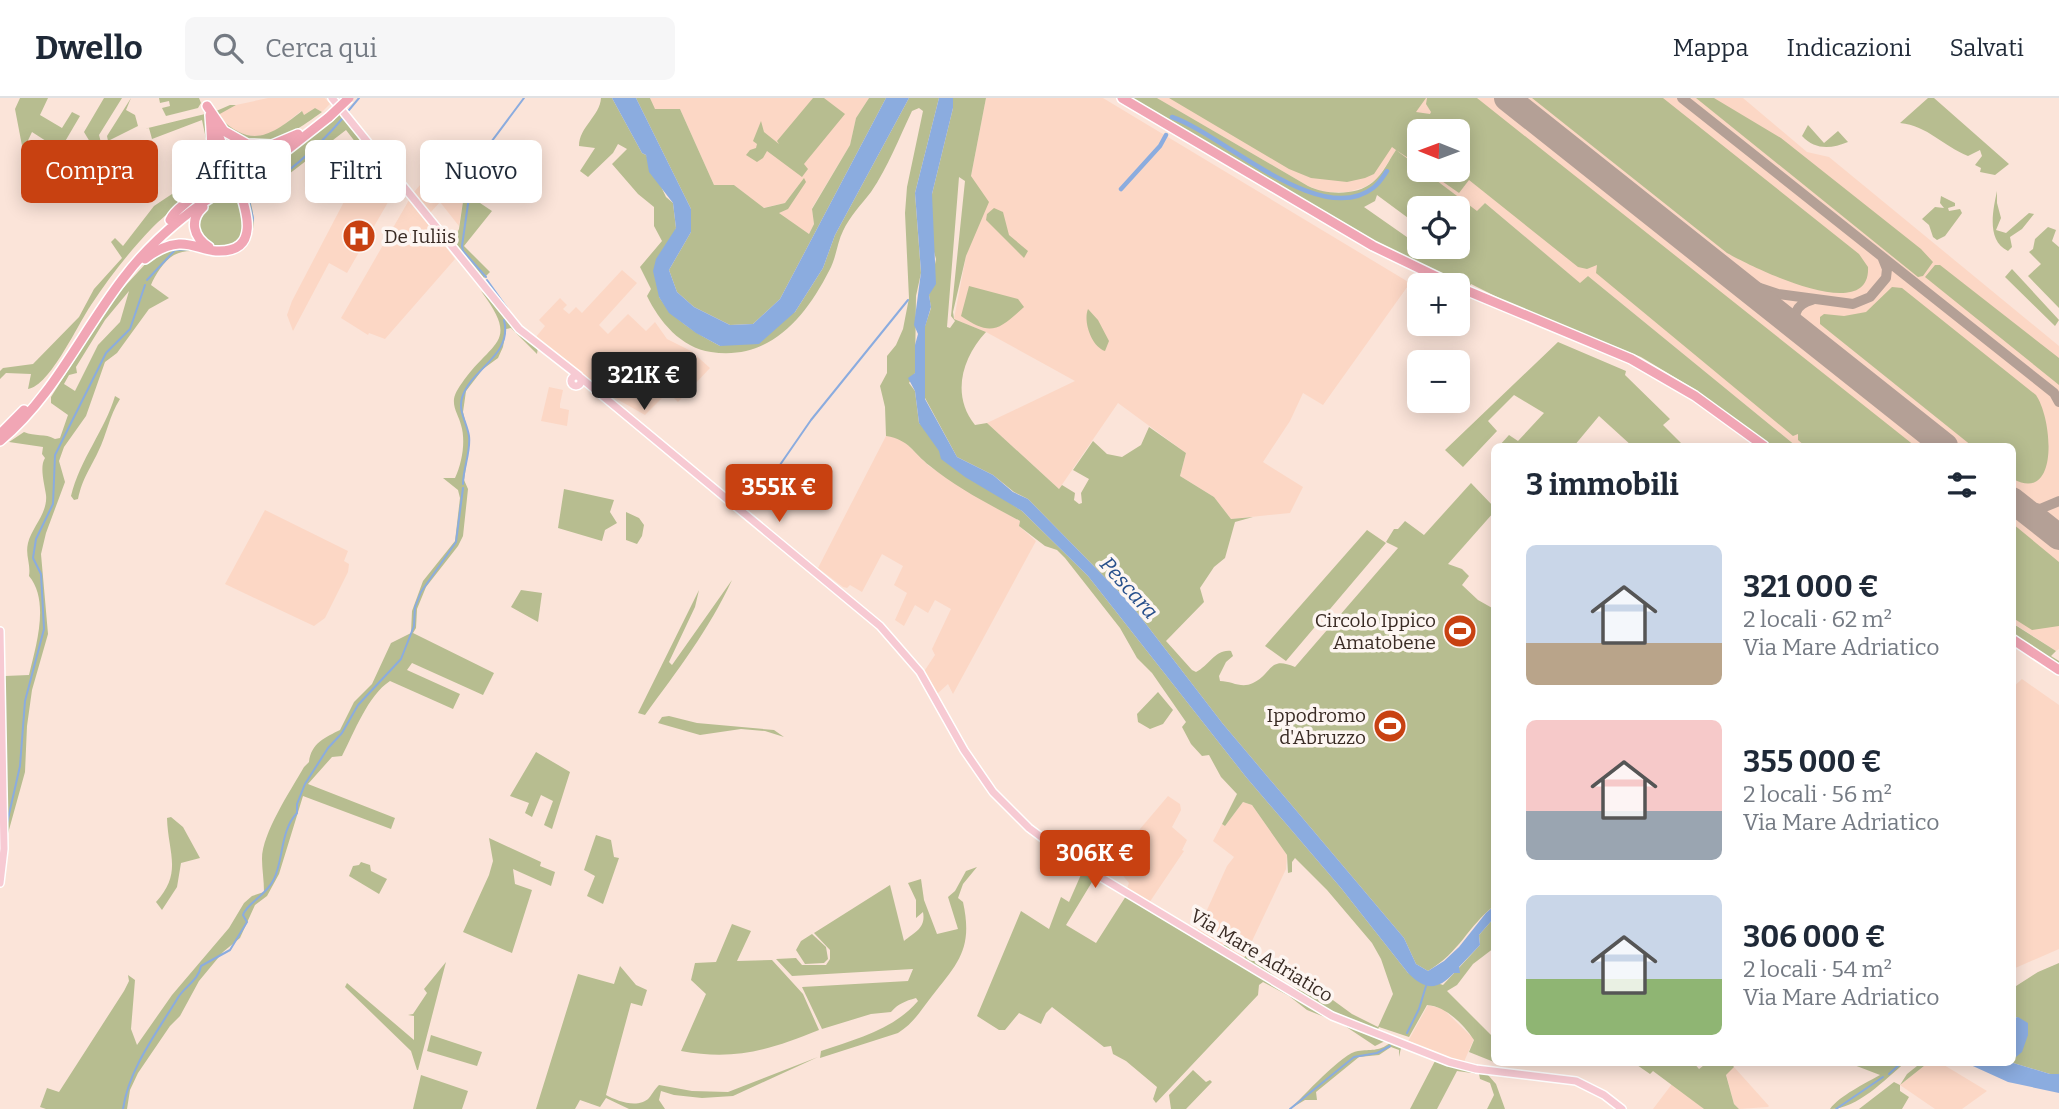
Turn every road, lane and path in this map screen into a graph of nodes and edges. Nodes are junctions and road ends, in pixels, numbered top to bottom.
1 (332, 98) edge
2 (341, 98) edge
3 (349, 98) edge
4 (1112, 98) edge
5 (1122, 98) edge
6 (207, 106) edge
7 (327, 115) junction
8 (298, 134) junction
9 (220, 140) edge
10 (290, 140) edge
11 (291, 146) edge
12 (198, 203) edge
13 (204, 203) edge
14 (206, 203) edge
15 (244, 203) edge
16 (170, 220) junction
17 (220, 251) junction
18 (1416, 273) edge
19 (1429, 273) edge
20 (122, 279) junction
21 (1470, 292) edge
22 (1470, 298) edge
23 (0, 434) edge
24 (0, 441) edge
25 (1751, 443) edge
26 (1760, 443) edge
27 (813, 570) junction
28 (834, 585) junction
29 (0, 631) edge
30 (2016, 642) edge
31 (2016, 649) edge
32 (2059, 670) edge
33 (2059, 677) edge
34 (0, 883) edge
35 (1622, 1109) edge

1 - 27 main road, Via Mare Adriatico
2 - 7 highway
3 - 7 highway, bridge
4 - 18 highway
5 - 19 highway
6 - 8 highway
6 - 9 highway
6 - 16 highway
7 - 8 highway
7 - 11 highway
8 - 10 highway
12 - 16 highway
13 - 20 highway
14 - 17 highway
15 - 17 highway
16 - 23 highway
17 - 20 highway
20 - 24 highway
21 - 26 highway
22 - 25 highway
27 - 28 main road, Via Mare Adriatico
27 - 28 main road, Via Mare Adriatico
28 - 35 main road, Via Mare Adriatico
29 - 34 main road
30 - 32 highway
31 - 33 highway

